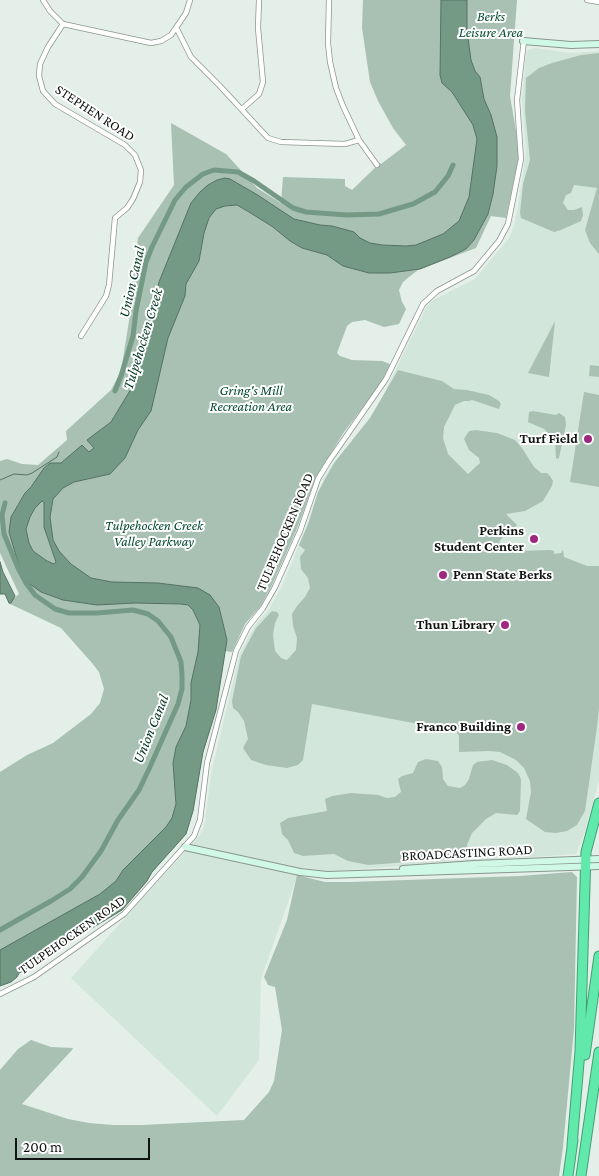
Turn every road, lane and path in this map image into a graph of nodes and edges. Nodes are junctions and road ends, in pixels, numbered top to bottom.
1 (43, 0) edge
2 (190, 0) edge
3 (259, 0) edge
4 (329, 0) edge
5 (587, 0) edge
6 (599, 2) edge
7 (63, 24) junction
8 (177, 29) junction
9 (524, 40) joint
10 (599, 44) edge
11 (242, 109) junction
12 (358, 140) junction
13 (377, 165) dead end
14 (81, 336) dead end
15 (599, 804) edge
16 (185, 847) junction
17 (599, 859) edge
18 (586, 863) junction
19 (599, 866) edge
20 (599, 956) edge
21 (0, 994) edge
22 (599, 1055) edge
23 (572, 1145) junction
24 (568, 1176) edge
25 (581, 1176) edge

1 - 7 street
2 - 8 street
3 - 11 street
4 - 12 street
5 - 6 street
7 - 8 street
7 - 14 street, STEPHEN ROAD
8 - 11 street
9 - 10 street
9 - 16 street, TULPEHOCKEN ROAD
11 - 12 street
12 - 13 street
15 - 18 highway
16 - 18 street, BROADCASTING ROAD
16 - 21 street, TULPEHOCKEN ROAD
17 - 18 street, BROADCASTING ROAD
18 - 19 street, BROADCASTING ROAD
18 - 23 highway
20 - 23 highway
22 - 25 highway
23 - 24 highway

